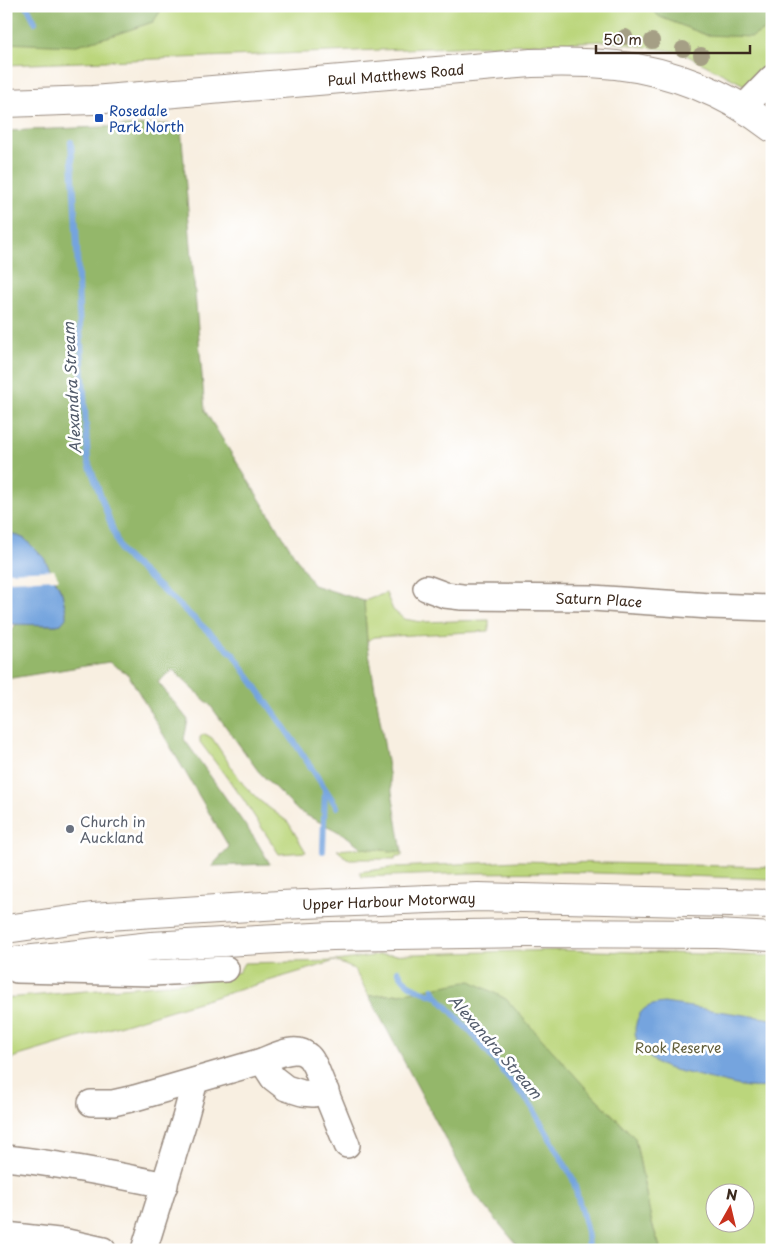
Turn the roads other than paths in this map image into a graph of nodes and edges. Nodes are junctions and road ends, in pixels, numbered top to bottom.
1 (772, 78) edge
2 (6, 103) edge
3 (743, 108) junction
4 (772, 128) edge
5 (426, 588) dead end
6 (772, 608) edge
7 (772, 904) edge
8 (6, 929) edge
9 (772, 937) edge
10 (6, 962) edge
11 (226, 969) dead end
12 (6, 970) edge
13 (262, 1061) junction
14 (194, 1081) junction
15 (326, 1090) junction
16 (91, 1103) dead end
17 (347, 1145) dead end
18 (6, 1158) edge
19 (165, 1185) junction
20 (10, 1240) edge
21 (103, 1250) edge
22 (144, 1250) edge

1 - 3 street
2 - 3 main road, Paul Matthews Road
3 - 4 main road, Paul Matthews Road
5 - 6 street, Saturn Place
7 - 8 main road, Upper Harbour Motorway
9 - 10 main road
11 - 12 street
13 - 14 street
13 - 15 street
13 - 15 street
14 - 16 street
14 - 19 street
15 - 17 street
18 - 19 street
19 - 22 street
20 - 21 street

